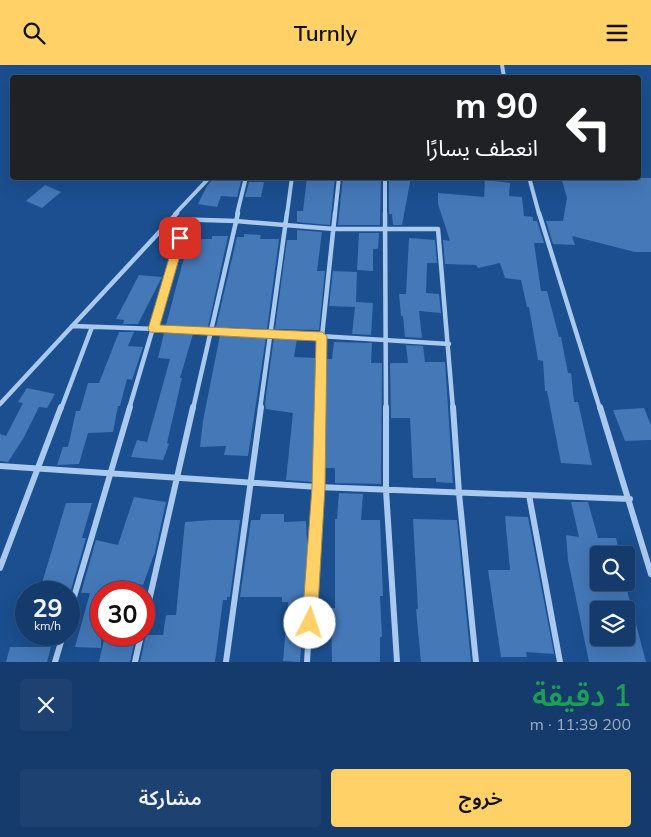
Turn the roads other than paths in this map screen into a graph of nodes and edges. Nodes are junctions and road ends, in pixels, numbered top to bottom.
1 (207, 180) edge
2 (245, 180) edge
3 (292, 180) edge
4 (339, 180) edge
5 (385, 180) edge
6 (530, 180) edge
7 (172, 219) junction
8 (185, 220) junction
9 (236, 221) junction
10 (286, 225) junction
11 (385, 228) junction
12 (334, 229) junction
13 (72, 326) junction
14 (92, 327) junction
15 (153, 329) junction
16 (211, 331) junction
17 (271, 333) junction
18 (322, 336) junction
19 (386, 339) junction
20 (449, 344) junction
21 (0, 404) edge
22 (0, 466) edge
23 (38, 469) junction
24 (110, 473) junction
25 (177, 478) junction
26 (250, 483) junction
27 (318, 487) junction
28 (386, 491) junction
29 (459, 493) junction
30 (529, 495) junction
31 (630, 499) junction
32 (0, 567) edge
33 (651, 574) edge
34 (79, 581) edge
35 (154, 581) edge
36 (60, 646) edge
37 (139, 646) edge
38 (55, 662) edge
39 (135, 662) edge
40 (226, 662) edge
41 (307, 662) edge
42 (397, 662) edge
43 (476, 662) edge
44 (560, 662) edge

1 - 7 street
2 - 9 street
3 - 10 street
4 - 12 street
5 - 11 street
6 - 31 street
7 - 8 street
7 - 13 street
8 - 9 street
8 - 15 street
9 - 10 street
9 - 16 street
10 - 12 street
10 - 17 street
11 - 12 street
11 - 19 street
11 - 20 street
12 - 18 street
13 - 14 street
13 - 21 street
14 - 15 street
14 - 23 street
15 - 16 street
15 - 24 street
16 - 17 street
16 - 25 street
17 - 18 street
17 - 26 street
18 - 19 street
18 - 27 street
19 - 20 street
19 - 28 street
20 - 29 street
22 - 23 street
23 - 24 street
23 - 32 street
24 - 25 street
24 - 34 street
25 - 26 street
25 - 35 street
26 - 27 street
26 - 40 street
27 - 28 street
27 - 41 street
28 - 29 street
28 - 42 street
29 - 30 street
29 - 43 street
30 - 31 street
30 - 44 street
31 - 33 street
36 - 38 street
37 - 39 street

